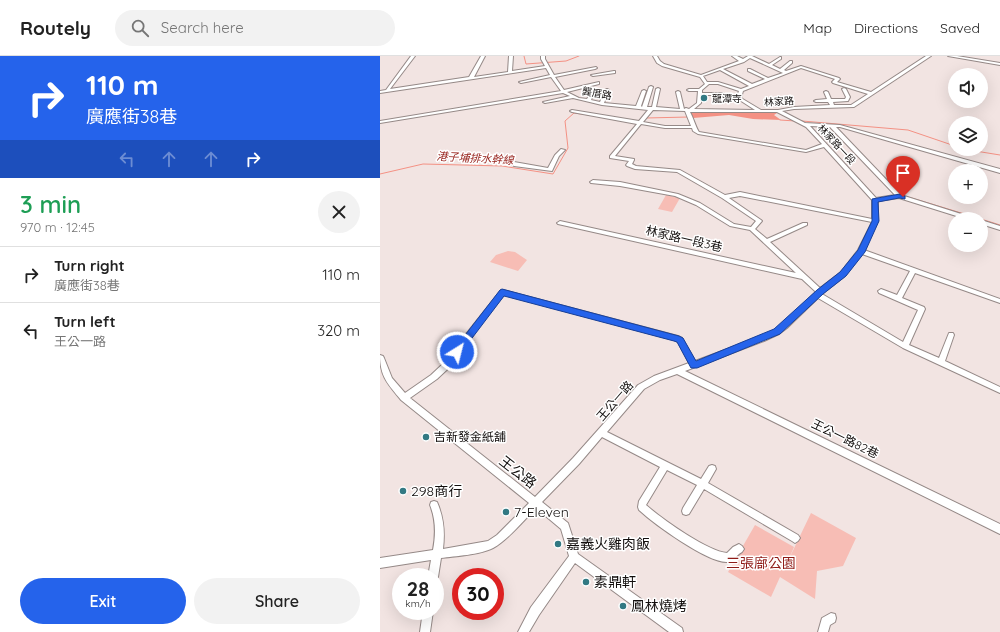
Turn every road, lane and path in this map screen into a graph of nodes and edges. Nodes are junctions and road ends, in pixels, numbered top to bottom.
1 (412, 56) edge
2 (483, 56) edge
3 (511, 56) edge
4 (655, 56) edge
5 (734, 56) edge
6 (762, 56) edge
7 (929, 56) edge
8 (950, 56) edge
9 (750, 57) edge
10 (780, 58) dead end
11 (757, 60) junction
12 (744, 61) junction
13 (545, 62) edge
14 (791, 62) dead end
15 (1000, 64) edge
16 (769, 65) junction
17 (595, 68) dead end
18 (720, 69) junction
19 (584, 70) junction
20 (749, 70) dead end
21 (780, 70) junction
22 (510, 72) junction
23 (785, 72) junction
24 (613, 73) dead end
25 (701, 76) junction
26 (555, 77) junction
27 (471, 78) junction
28 (596, 78) junction
29 (767, 79) junction
30 (521, 82) dead end
31 (707, 83) junction
32 (751, 85) junction
33 (651, 87) dead end
34 (658, 89) dead end
35 (844, 89) dead end
36 (610, 90) dead end
37 (689, 90) dead end
38 (741, 90) junction
39 (387, 91) junction
40 (644, 91) dead end
41 (380, 92) edge
42 (564, 92) junction
43 (678, 92) dead end
44 (700, 92) junction
45 (826, 92) dead end
46 (592, 93) dead end
47 (601, 93) dead end
48 (870, 94) junction
49 (573, 97) junction
50 (739, 98) junction
51 (588, 101) junction
52 (830, 101) junction
53 (545, 102) dead end
54 (816, 102) dead end
55 (602, 103) junction
56 (616, 105) joint
57 (833, 106) junction
58 (641, 108) junction
59 (652, 109) junction
60 (686, 109) junction
61 (572, 111) dead end
62 (761, 111) junction
63 (778, 111) junction
64 (380, 122) edge
65 (640, 123) junction
66 (804, 124) junction
67 (831, 125) junction
68 (694, 126) junction
69 (826, 145) junction
70 (563, 150) dead end
71 (514, 164) dead end
72 (1000, 171) edge
73 (593, 182) dead end
74 (900, 196) junction
75 (724, 197) junction
76 (875, 200) junction
77 (950, 212) edge
78 (875, 221) junction
79 (560, 223) dead end
80 (805, 224) dead end
81 (988, 224) edge
82 (1000, 228) edge
83 (752, 229) junction
84 (766, 242) junction
85 (862, 252) junction
86 (913, 270) junction
87 (804, 277) junction
88 (881, 291) dead end
89 (819, 293) junction
90 (898, 299) junction
91 (1000, 301) edge
92 (951, 335) dead end
93 (905, 346) junction
94 (380, 358) edge
95 (941, 362) junction
96 (694, 365) junction
97 (680, 371) junction
98 (1000, 390) edge
99 (404, 398) junction
100 (602, 434) junction
101 (666, 465) junction
102 (712, 469) dead end
103 (703, 484) junction
104 (536, 504) junction
105 (434, 505) dead end
106 (686, 511) dead end
107 (1000, 529) edge
108 (796, 538) dead end
109 (739, 549) dead end
110 (436, 554) junction
111 (574, 558) junction
112 (380, 563) edge
113 (434, 568) edge
114 (831, 618) dead end
115 (427, 620) edge
116 (425, 632) edge
117 (523, 632) edge
118 (678, 632) edge
119 (823, 632) edge

1 - 39 street
2 - 27 street
3 - 22 street
4 - 25 street
5 - 12 street
6 - 11 street
7 - 48 street, 林家路
8 - 15 street
9 - 11 street
9 - 12 street
10 - 16 street
11 - 16 street
12 - 18 street
13 - 22 street
13 - 26 street, 龔厝路
14 - 21 street
16 - 21 street
17 - 19 street
18 - 25 street
18 - 32 street
19 - 26 street
19 - 28 street
20 - 29 street
21 - 23 street
22 - 27 street
23 - 29 street
23 - 48 street
24 - 28 street
25 - 31 street
26 - 30 street
26 - 42 street, 龔厝路
27 - 39 street
28 - 42 street
29 - 32 street
31 - 38 street
31 - 44 street
32 - 38 street
33 - 58 street
34 - 59 street
35 - 52 street
36 - 55 street
37 - 44 street
38 - 50 street
39 - 41 street
40 - 58 street
42 - 49 street, 龔厝路
42 - 64 street
43 - 60 street
44 - 50 street
44 - 60 street
45 - 52 street
46 - 51 street
47 - 55 street
48 - 57 street, 林家路
49 - 51 street, 龔厝路
49 - 53 street
50 - 62 street
51 - 55 street, 龔厝路
52 - 54 street
52 - 57 street
55 - 56 street, 龔厝路
56 - 58 street, 林家路
57 - 63 street, 林家路
58 - 59 street, 林家路
59 - 60 street, 林家路
59 - 65 street
60 - 62 street, 林家路
60 - 68 street
61 - 65 street
62 - 63 street, 林家路
63 - 66 street, 林家路一段
65 - 68 street
65 - 75 street
66 - 67 street
66 - 69 street, 林家路一段
67 - 72 street
67 - 74 street
68 - 69 street
69 - 76 street, 林家路一段
70 - 71 street
73 - 83 street
74 - 76 street
74 - 77 street
75 - 78 street
75 - 83 street
76 - 78 street, 王公一路
78 - 85 street, 王公一路
79 - 87 street, 林家路一段3巷
80 - 84 street
81 - 82 street
83 - 84 street
84 - 87 street
85 - 86 street
85 - 89 street, 王公一路
86 - 90 street
86 - 91 street
87 - 89 street
88 - 90 street
89 - 93 street
89 - 96 street, 王公一路
90 - 93 street
92 - 95 street
93 - 95 street
94 - 99 street, 王公路
95 - 98 street
96 - 97 street, 王公一路
96 - 99 street
97 - 100 street, 王公一路
97 - 107 street, 王公一路82巷
99 - 104 street, 王公路
100 - 101 street
100 - 104 street, 王公一路
101 - 103 street
101 - 109 street
102 - 103 street
103 - 106 street
103 - 108 street
104 - 110 street, 王公一路
104 - 111 street, 王公路
105 - 110 street
110 - 112 street, 王公一路
110 - 113 street
111 - 117 street
111 - 118 street
114 - 119 street
115 - 116 street

